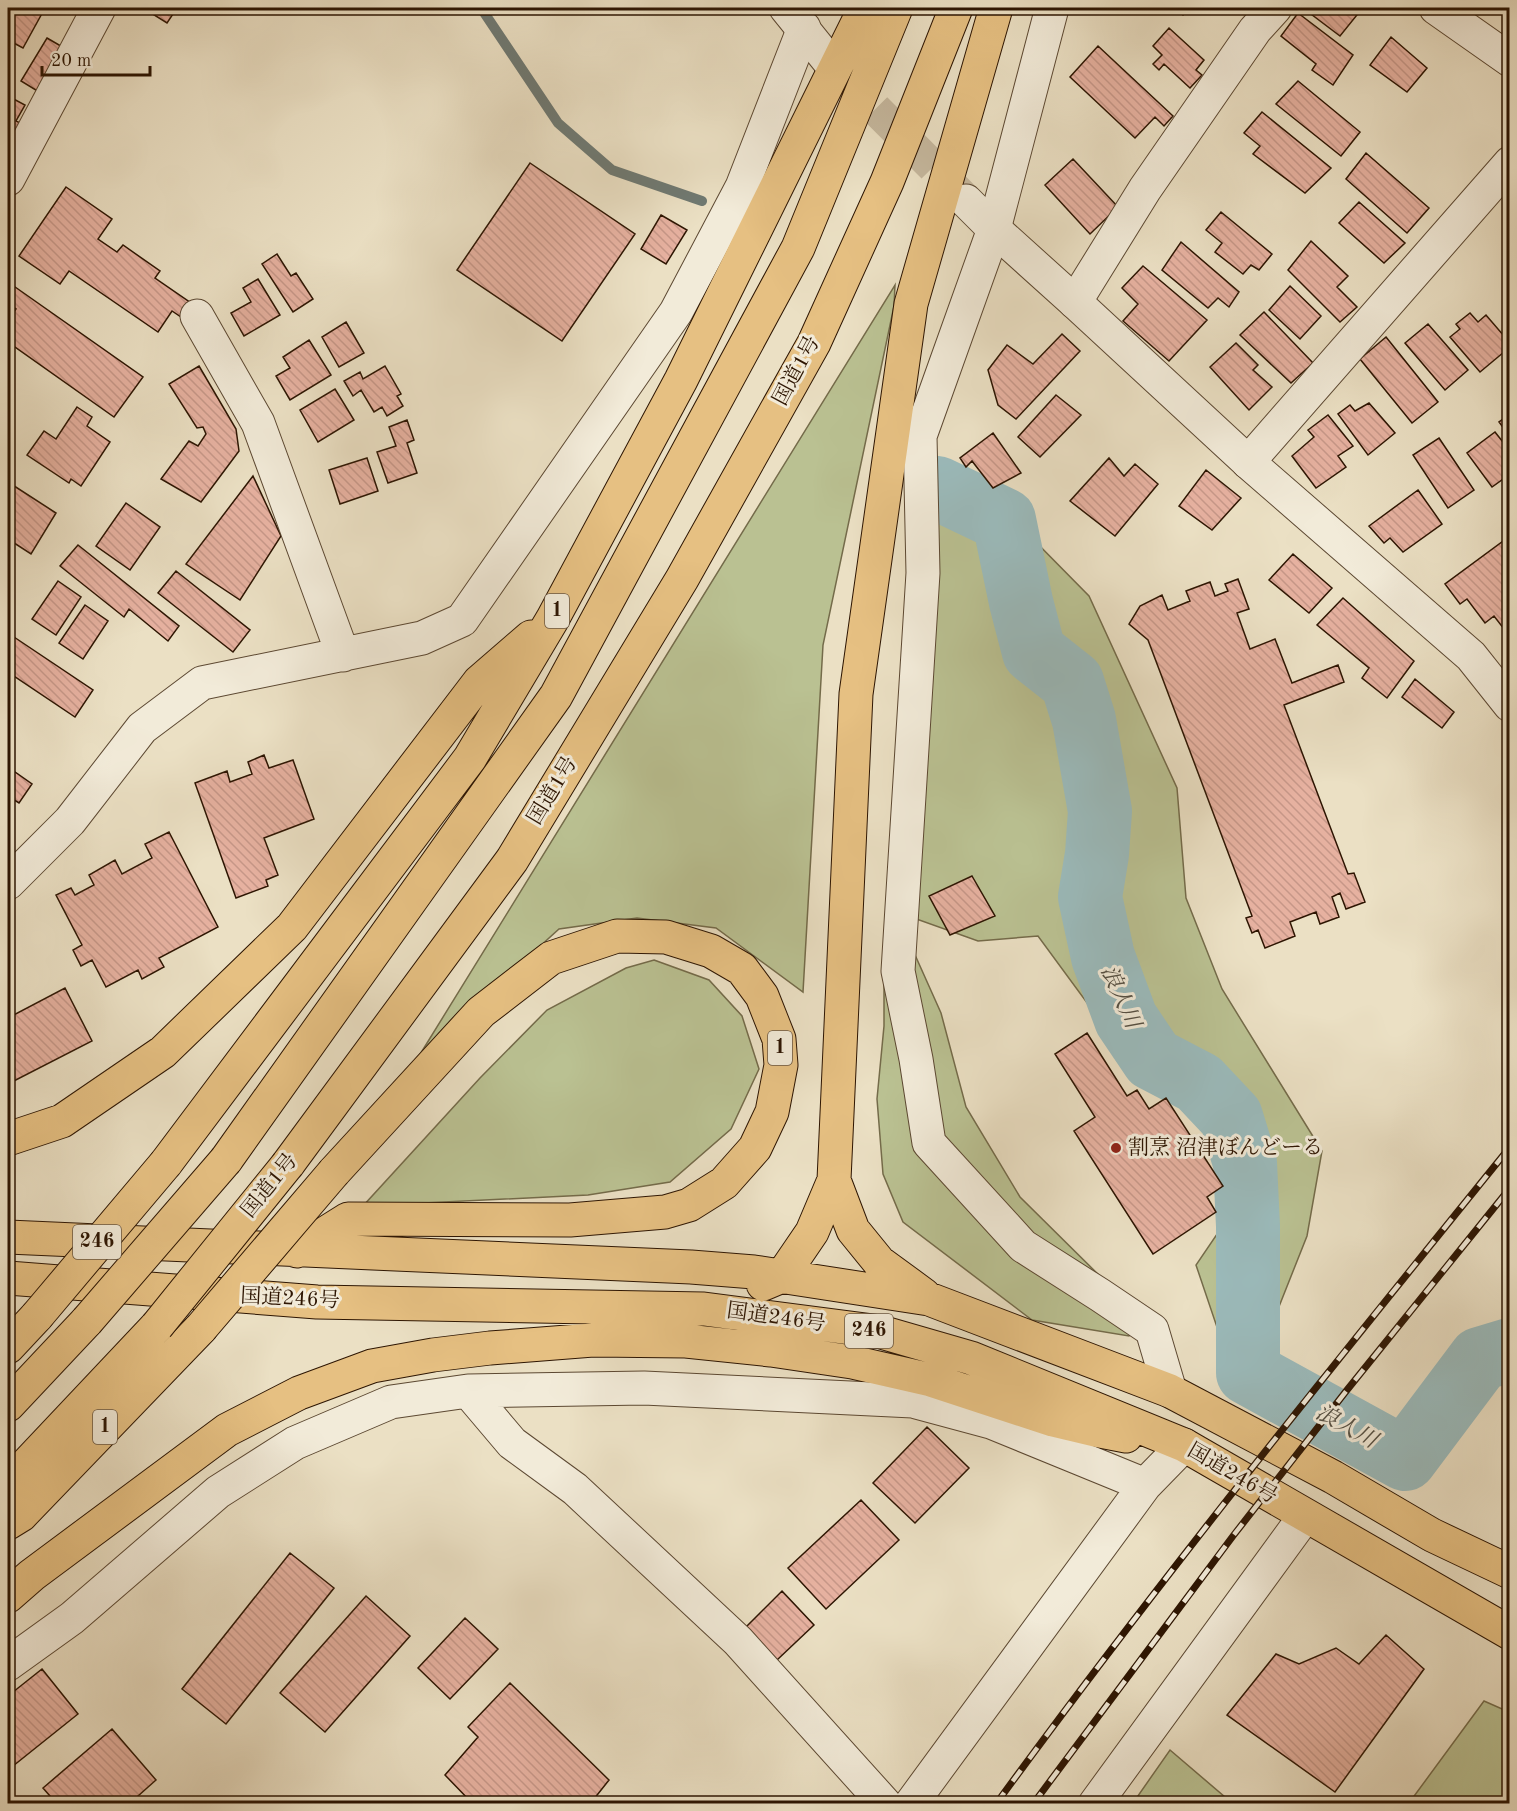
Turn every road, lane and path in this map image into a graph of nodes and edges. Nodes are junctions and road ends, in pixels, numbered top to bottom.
1 (99, 8) edge
2 (865, 8) edge
3 (896, 8) edge
4 (956, 8) edge
5 (996, 8) edge
6 (1052, 8) edge
7 (1275, 8) edge
8 (1436, 8) edge
9 (795, 18) edge
10 (828, 60) tunnel mouth
11 (1509, 60) edge
12 (1509, 163) edge
13 (8, 179) edge
14 (966, 201) tunnel mouth
15 (994, 229) junction
16 (1075, 302) junction
17 (197, 316) dead end
18 (1248, 462) junction
19 (552, 620) junction
20 (343, 655) junction
21 (1509, 705) edge
22 (8, 883) edge
23 (8, 1139) edge
24 (834, 1180) junction
25 (8, 1238) edge
26 (297, 1251) junction
27 (782, 1276) junction
28 (8, 1278) edge
29 (929, 1299) junction
30 (704, 1309) junction
31 (8, 1347) edge
32 (468, 1391) junction
33 (1170, 1391) junction
34 (8, 1405) edge
35 (1184, 1445) junction
36 (8, 1484) edge
37 (1145, 1485) junction
38 (1305, 1516) junction
39 (8, 1523) edge
40 (1509, 1572) edge
41 (8, 1596) edge
42 (1509, 1632) edge
43 (8, 1664) edge
44 (885, 1803) edge
45 (911, 1803) edge
46 (1095, 1803) edge

1 - 13 street
2 - 19 highway, 1
3 - 34 highway, 1, bridge
4 - 36 highway, 国道1号 / 1, bridge
5 - 24 highway
6 - 15 street
7 - 16 street
8 - 11 street
9 - 10 street
9 - 20 street
12 - 18 street
14 - 15 street
15 - 16 street
15 - 33 street
16 - 18 street
17 - 20 street
18 - 21 street
19 - 23 highway, 1
19 - 31 highway, 1, bridge
20 - 22 street
24 - 27 highway
24 - 29 highway
25 - 26 highway, 国道246号 / 246
26 - 27 highway, 国道246号 / 246
26 - 39 highway, 1, bridge
27 - 29 highway, 国道246号 / 246
27 - 30 highway
28 - 30 highway, 国道246号 / 246
29 - 33 highway, 国道246号 / 246
30 - 35 highway, 国道246号 / 246
32 - 37 street
32 - 43 street
32 - 44 street
33 - 40 highway, 国道246号 / 246
35 - 37 street
35 - 38 highway, 国道246号 / 246
35 - 41 highway
37 - 45 street
38 - 42 highway, 国道246号 / 246
38 - 46 street

